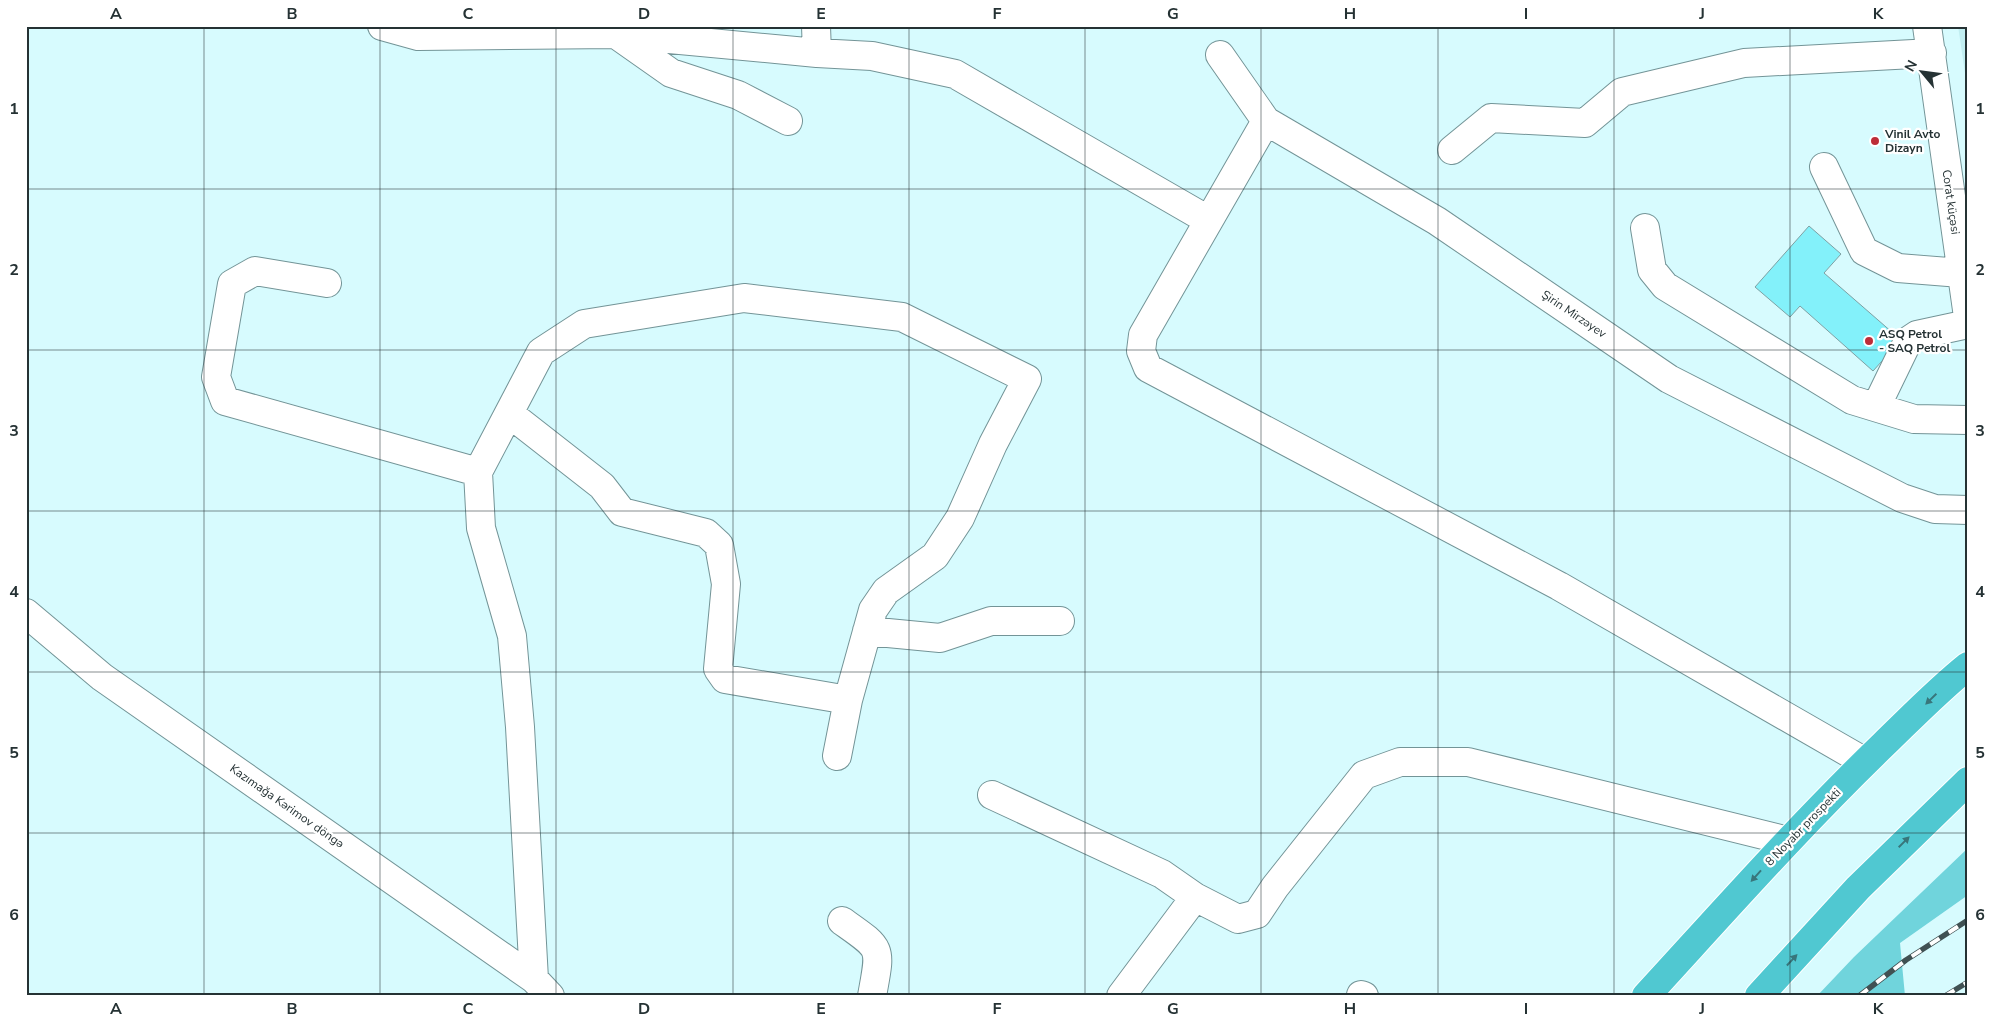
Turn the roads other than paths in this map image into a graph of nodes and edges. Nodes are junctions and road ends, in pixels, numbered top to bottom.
1 (382, 26) edge
2 (816, 26) edge
3 (1927, 26) edge
4 (419, 31) edge
5 (616, 34) junction
6 (816, 53) junction
7 (1932, 53) junction
8 (1220, 55) dead end
9 (788, 121) dead end
10 (1266, 121) junction
11 (1452, 150) dead end
12 (1824, 167) dead end
13 (1208, 220) junction
14 (1645, 228) dead end
15 (1961, 273) junction
16 (327, 283) dead end
17 (1968, 317) edge
18 (1968, 324) edge
19 (1876, 407) junction
20 (510, 414) junction
21 (1968, 420) edge
22 (478, 472) junction
23 (1968, 510) edge
24 (26, 613) edge
25 (1060, 621) dead end
26 (868, 631) junction
27 (1968, 666) edge
28 (848, 700) junction
29 (837, 756) dead end
30 (1865, 762) junction
31 (1968, 781) edge
32 (992, 795) dead end
33 (1788, 841) junction
34 (1194, 897) junction
35 (842, 921) dead end
36 (542, 987) edge
37 (872, 996) edge
38 (1121, 996) edge
39 (1646, 996) edge
40 (1759, 996) edge

1 - 4 street
2 - 6 street
3 - 7 street, Corat küçəsi
4 - 5 street
5 - 6 street
5 - 9 street
6 - 13 street
7 - 11 street
7 - 15 street, Corat küçəsi
8 - 10 street, Şirin Mirzəyev
10 - 13 street
10 - 23 street, Şirin Mirzəyev
12 - 15 street
13 - 30 street
14 - 19 street
15 - 17 street, Corat küçəsi
16 - 22 street
18 - 19 street
19 - 21 street
20 - 22 street
20 - 26 street
20 - 28 street
22 - 36 street
24 - 36 street, Kazımağa Kərimov döngə
25 - 26 street
26 - 28 street
27 -> 30 highway, 8 Noyabr prospekti
28 - 29 street
30 - 33 highway, 8 Noyabr prospekti
40 -> 31 highway
32 - 34 street
33 - 34 street
33 -> 39 highway, 8 Noyabr prospekti
34 - 38 street
35 - 37 street

